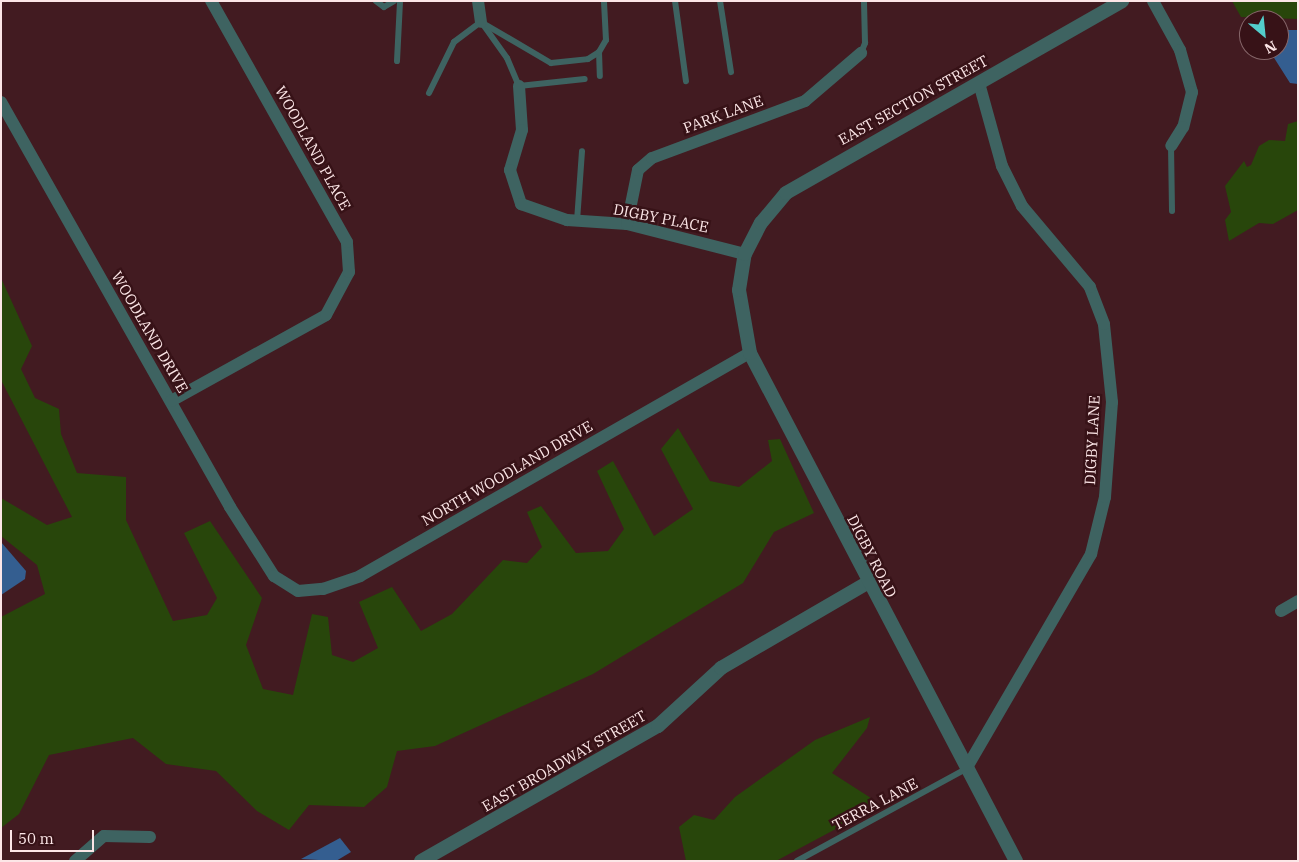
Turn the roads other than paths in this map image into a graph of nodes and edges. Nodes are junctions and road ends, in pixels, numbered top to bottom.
1 (211, 1) edge
2 (376, 1) edge
3 (394, 1) edge
4 (400, 1) edge
5 (478, 1) edge
6 (604, 1) edge
7 (676, 1) edge
8 (720, 1) edge
9 (864, 1) edge
10 (1122, 1) edge
11 (1153, 1) edge
12 (482, 22) junction
13 (599, 52) junction
14 (861, 53) joint
15 (397, 61) dead end
16 (731, 72) dead end
17 (600, 76) dead end
18 (585, 79) dead end
19 (686, 81) dead end
20 (979, 83) junction
21 (519, 86) junction
22 (429, 93) dead end
23 (1, 102) edge
24 (1171, 146) joint
25 (582, 152) dead end
26 (1172, 211) dead end
27 (577, 221) junction
28 (627, 224) junction
29 (745, 254) junction
30 (750, 353) junction
31 (171, 401) junction
32 (274, 576) joint
33 (867, 583) junction
34 (1298, 602) edge
35 (1281, 611) dead end
36 (966, 769) junction
37 (150, 837) dead end
38 (75, 861) edge
39 (421, 861) edge
40 (797, 861) edge
41 (1016, 861) edge

1 - 31 street, WOODLAND PLACE
2 - 3 lane
4 - 15 lane
5 - 12 street, DIGBY PLACE
6 - 13 lane
7 - 19 lane
8 - 16 lane
9 - 14 lane
10 - 20 street, EAST SECTION STREET
11 - 24 street
12 - 13 lane
12 - 21 lane, DIGBY PLACE
12 - 22 lane
13 - 17 lane
14 - 28 street, PARK LANE
18 - 21 lane
20 - 29 street, EAST SECTION STREET
20 - 36 street, DIGBY LANE
21 - 27 street, DIGBY PLACE
23 - 31 street, WOODLAND DRIVE
24 - 26 lane
25 - 27 lane
27 - 28 street, DIGBY PLACE
28 - 29 street, DIGBY PLACE
29 - 30 street, DIGBY ROAD
30 - 32 street, NORTH WOODLAND DRIVE
30 - 33 street, DIGBY ROAD
31 - 32 street, WOODLAND DRIVE
33 - 36 street, DIGBY ROAD
33 - 39 street, EAST BROADWAY STREET
34 - 35 street
36 - 40 lane, TERRA LANE
36 - 41 street, DIGBY ROAD
37 - 38 street

